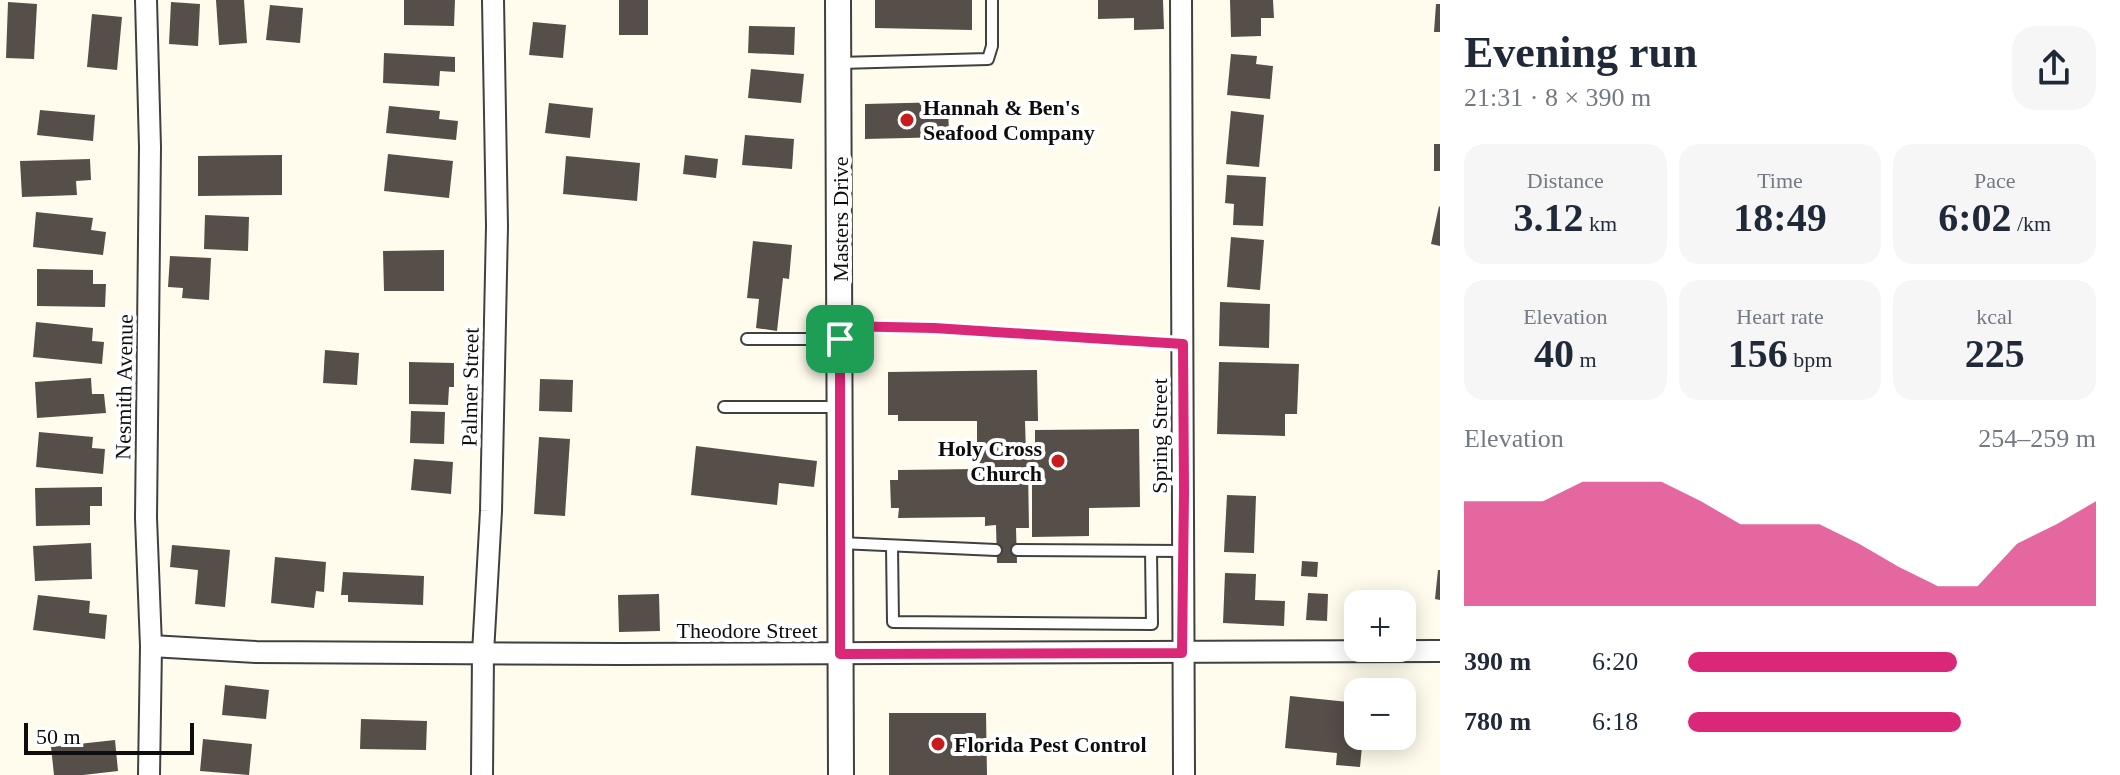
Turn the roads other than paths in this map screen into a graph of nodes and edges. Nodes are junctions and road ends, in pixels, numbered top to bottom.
1 (146, 0) edge
2 (493, 0) edge
3 (838, 0) edge
4 (992, 0) edge
5 (1181, 0) edge
6 (839, 63) junction
7 (840, 332) junction
8 (747, 339) dead end
9 (1183, 344) junction
10 (724, 407) dead end
11 (840, 407) junction
12 (840, 543) junction
13 (892, 546) junction
14 (996, 550) dead end
15 (1017, 550) dead end
16 (1151, 551) junction
17 (1183, 551) junction
18 (151, 646) junction
19 (1440, 651) edge
20 (483, 653) junction
21 (1182, 653) junction
22 (840, 654) junction
23 (149, 775) edge
24 (482, 775) edge
25 (841, 775) edge
26 (1184, 775) edge

1 - 18 street, Nesmith Avenue
2 - 20 street, Palmer Street
3 - 6 street, Masters Drive
4 - 6 lane
5 - 9 street, Spring Street
6 - 7 street, Masters Drive
7 - 8 lane
7 - 9 lane
7 - 11 street, Masters Drive
9 - 17 street, Spring Street
10 - 11 lane
11 - 12 street, Masters Drive
12 - 13 lane
12 - 22 street, Masters Drive
13 - 14 lane
13 - 16 lane
15 - 16 lane
16 - 17 lane
17 - 21 street, Spring Street
18 - 20 street, Theodore Street
18 - 23 street, Nesmith Avenue
19 - 21 street, Theodore Street
20 - 22 street, Theodore Street
20 - 24 street, Palmer Street
21 - 22 street, Theodore Street
21 - 26 street, Spring Street
22 - 25 street, Masters Drive

